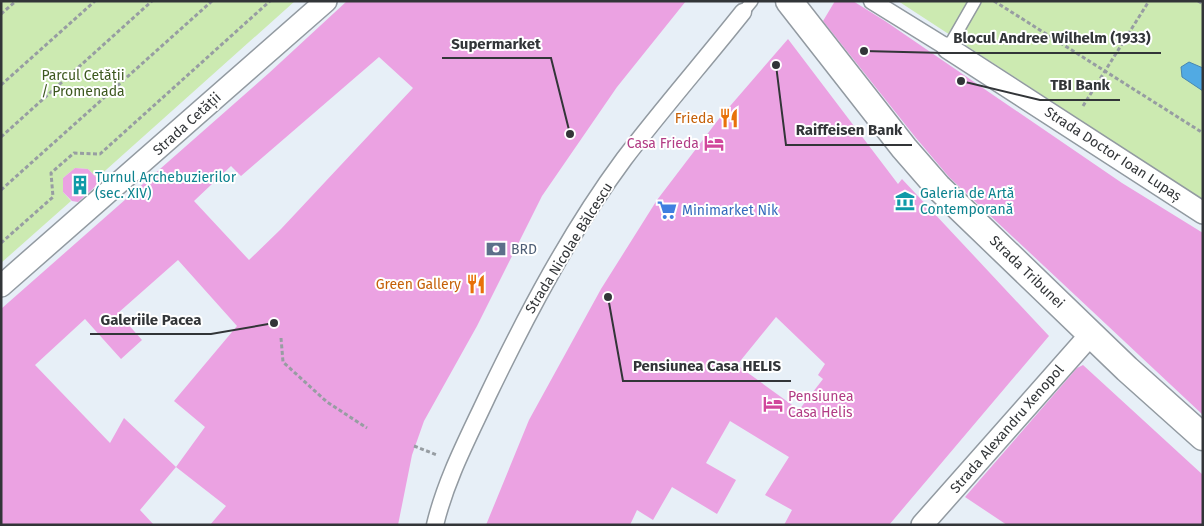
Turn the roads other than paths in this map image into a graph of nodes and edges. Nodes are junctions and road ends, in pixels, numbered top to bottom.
1 (326, 1) edge
2 (789, 1) edge
3 (872, 1) edge
4 (975, 1) edge
5 (748, 7) edge
6 (948, 48) junction
7 (1203, 213) edge
8 (1, 286) edge
9 (1091, 334) junction
10 (1203, 437) edge
11 (435, 525) edge
12 (922, 525) edge

1 - 8 street, Strada Cetății
2 - 9 street, Strada Tribunei
3 - 6 street
4 - 6 lane
5 - 11 street, Strada Nicolae Bălcescu
6 - 7 street, Strada Doctor Ioan Lupaș
9 - 10 street, Strada Tribunei
9 - 12 street, Strada Alexandru Xenopol

